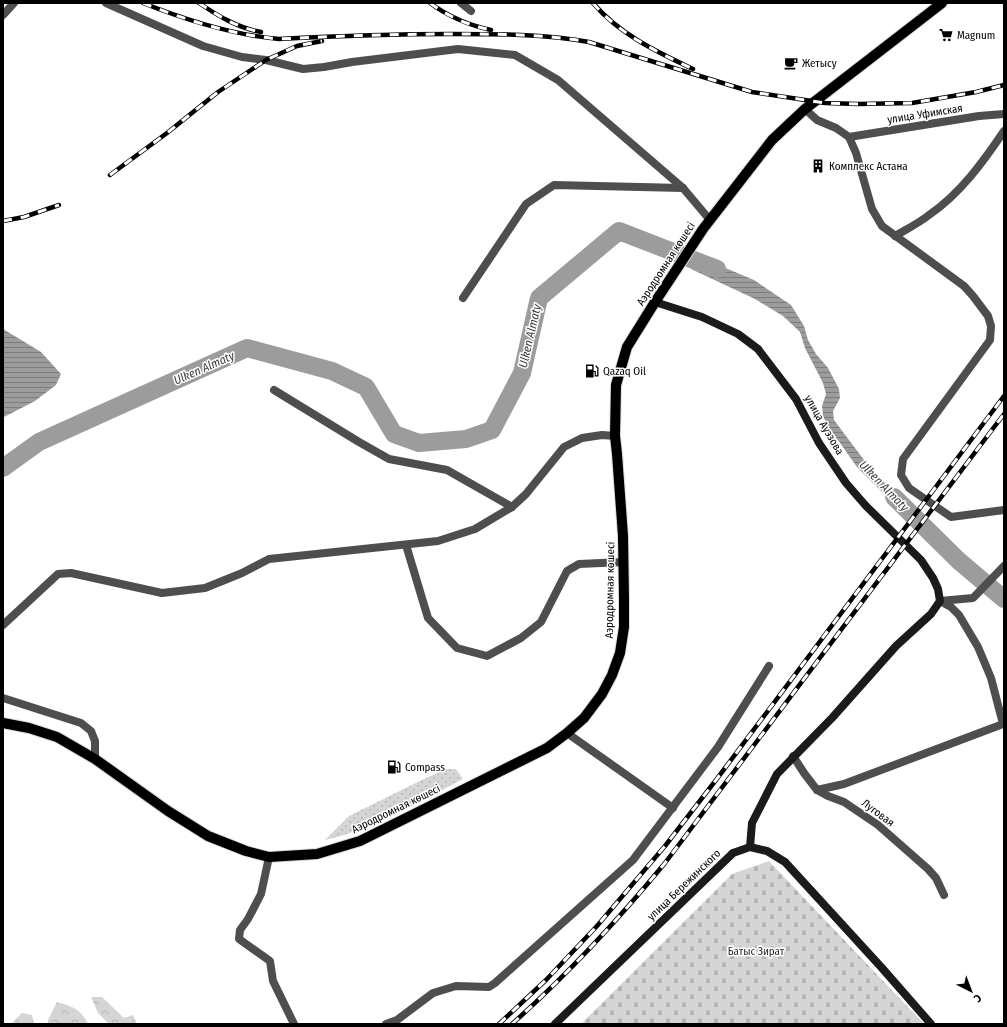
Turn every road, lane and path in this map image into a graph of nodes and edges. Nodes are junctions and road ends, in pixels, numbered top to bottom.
1 (14, 3) edge
2 (106, 3) edge
3 (461, 3) edge
4 (942, 3) edge
5 (471, 12) dead end
6 (3, 15) edge
7 (805, 109) junction
8 (1004, 114) edge
9 (1004, 131) edge
10 (849, 137) junction
11 (683, 188) junction
12 (710, 220) junction
13 (895, 236) junction
14 (463, 298) dead end
15 (655, 302) junction
16 (274, 390) dead end
17 (615, 436) junction
18 (512, 507) junction
19 (1004, 510) edge
20 (406, 545) junction
21 (624, 562) junction
22 (1004, 566) edge
23 (940, 601) junction
24 (3, 625) edge
25 (769, 666) dead end
26 (3, 698) edge
27 (3, 723) edge
28 (567, 733) junction
29 (793, 756) junction
30 (95, 760) junction
31 (818, 790) junction
32 (673, 808) junction
33 (750, 847) junction
34 (269, 857) junction
35 (944, 895) dead end
36 (294, 1024) edge
37 (386, 1024) edge
38 (555, 1024) edge
39 (931, 1024) edge

1 - 6 street
2 - 11 street
3 - 5 street
4 - 7 main road, Аэродромная көшесі
7 - 10 street
7 - 12 main road, Аэродромная көшесі
8 - 10 street, улица Уфимская
9 - 13 street
10 - 13 street
11 - 12 street
11 - 14 street
12 - 15 main road, Аэродромная көшесі
13 - 19 street
15 - 17 main road, Аэродромная көшесі
15 - 23 main road, улица Ауэзова
16 - 18 street
17 - 18 street
17 - 21 main road, Аэродромная көшесі
18 - 20 street
20 - 21 street
20 - 24 street
21 - 28 main road, Аэродромная көшесі
22 - 23 street
23 - 29 main road
23 - 31 street
25 - 32 street
26 - 30 street
27 - 30 main road, Аэродромная көшесі
28 - 32 street
28 - 34 main road, Аэродромная көшесі
29 - 31 street, Луговая
29 - 33 main road
30 - 34 main road, Аэродромная көшесі
31 - 35 street, Луговая
32 - 37 street
33 - 38 main road, улица Бережинского
33 - 39 main road
34 - 36 street

